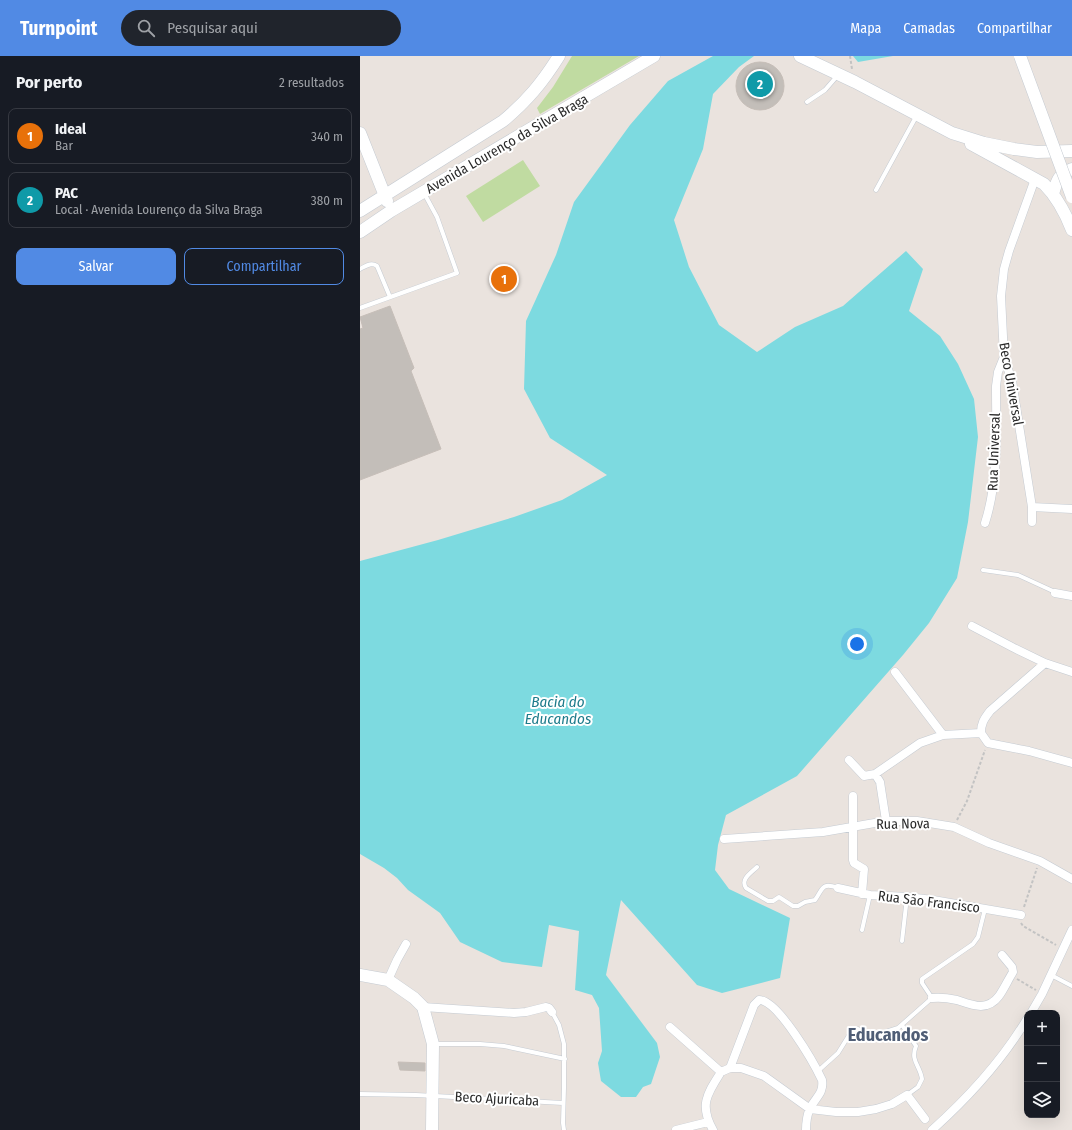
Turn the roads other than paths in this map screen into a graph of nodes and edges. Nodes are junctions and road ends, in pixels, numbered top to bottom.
1 (559, 56) edge
2 (654, 56) edge
3 (800, 56) edge
4 (1020, 56) edge
5 (838, 74) junction
6 (807, 102) dead end
7 (917, 115) junction
8 (360, 133) edge
9 (952, 133) junction
10 (1072, 151) edge
11 (1072, 170) edge
12 (1035, 179) junction
13 (876, 190) dead end
14 (424, 192) junction
15 (1053, 194) junction
16 (384, 195) junction
17 (1072, 197) edge
18 (360, 211) edge
19 (391, 211) junction
20 (1072, 230) edge
21 (360, 232) edge
22 (360, 269) edge
23 (390, 297) junction
24 (360, 308) edge
25 (1004, 357) junction
26 (1032, 507) junction
27 (1072, 509) edge
28 (1032, 522) dead end
29 (985, 524) dead end
30 (983, 570) dead end
31 (1055, 593) joint
32 (1072, 596) edge
33 (972, 626) dead end
34 (1045, 663) junction
35 (895, 672) dead end
36 (1072, 672) edge
37 (981, 733) junction
38 (943, 735) junction
39 (849, 760) dead end
40 (1072, 764) edge
41 (875, 774) junction
42 (853, 796) dead end
43 (886, 821) junction
44 (853, 827) junction
45 (724, 839) dead end
46 (757, 867) dead end
47 (1072, 879) edge
48 (838, 888) joint
49 (866, 894) junction
50 (907, 897) junction
51 (985, 909) junction
52 (1021, 915) road end
53 (862, 930) dead end
54 (1072, 930) edge
55 (902, 941) dead end
56 (406, 944) dead end
57 (1002, 955) dead end
58 (360, 975) edge
59 (1051, 975) junction
60 (388, 980) junction
61 (1072, 986) edge
62 (932, 998) junction
63 (423, 1007) junction
64 (1033, 1010) edge
65 (552, 1012) joint
66 (1024, 1024) edge
67 (902, 1025) junction
68 (670, 1027) dead end
69 (433, 1044) junction
70 (565, 1059) junction
71 (730, 1068) junction
72 (818, 1071) junction
73 (721, 1072) junction
74 (360, 1094) edge
75 (907, 1095) junction
76 (432, 1096) junction
77 (563, 1103) junction
78 (810, 1109) junction
79 (926, 1119) dead end
80 (708, 1122) junction
81 (432, 1130) edge
82 (564, 1130) edge
83 (676, 1130) edge
84 (713, 1130) edge
85 (806, 1130) edge
86 (932, 1130) edge

1 - 16 street, Avenida Lourenço da Silva Braga
2 - 14 street, Avenida Lourenço da Silva Braga
3 - 5 street
4 - 17 street, bridge
5 - 6 lane
5 - 7 street
7 - 9 street
7 - 13 lane
8 - 16 street
9 - 10 street
9 - 12 street
11 - 15 street
12 - 15 street
12 - 25 street, Beco Universal
14 - 19 street, Avenida Lourenço da Silva Braga
14 - 23 lane
15 - 20 street
16 - 18 street, Avenida Lourenço da Silva Braga
16 - 19 street
19 - 21 street, Avenida Lourenço da Silva Braga
22 - 23 lane
23 - 24 lane
25 - 26 street, Beco Universal
25 - 29 street, Rua Universal
26 - 27 street
26 - 28 street, Beco Universal
30 - 31 lane
31 - 32 street
33 - 34 street
34 - 36 street
34 - 37 street
35 - 38 street
37 - 38 street
37 - 40 street
38 - 41 street
39 - 41 street
41 - 43 street
42 - 44 street
43 - 44 street, Rua Nova
43 - 47 street, Rua Nova
44 - 45 street, Rua Nova
44 - 49 street
46 - 48 lane
48 - 49 street, Rua São Francisco
49 - 50 street, Rua São Francisco
49 - 53 lane
50 - 51 street, Rua São Francisco
50 - 55 lane
51 - 52 street, Rua São Francisco
51 - 62 lane
54 - 59 street
56 - 60 street
57 - 62 street
58 - 60 street
59 - 61 lane
59 - 64 street
60 - 63 street
62 - 67 lane
63 - 65 street
63 - 69 street
65 - 70 lane
66 - 86 street
67 - 72 lane
67 - 75 lane
68 - 73 street
69 - 70 lane
69 - 76 street
70 - 77 lane
71 - 72 street
71 - 73 street
71 - 78 street
72 - 78 street
73 - 80 street
74 - 76 lane, Beco Ajuricaba
75 - 78 street
75 - 79 street
76 - 77 lane, Beco Ajuricaba
76 - 81 street
77 - 82 lane
78 - 85 street
80 - 83 street
80 - 84 street

